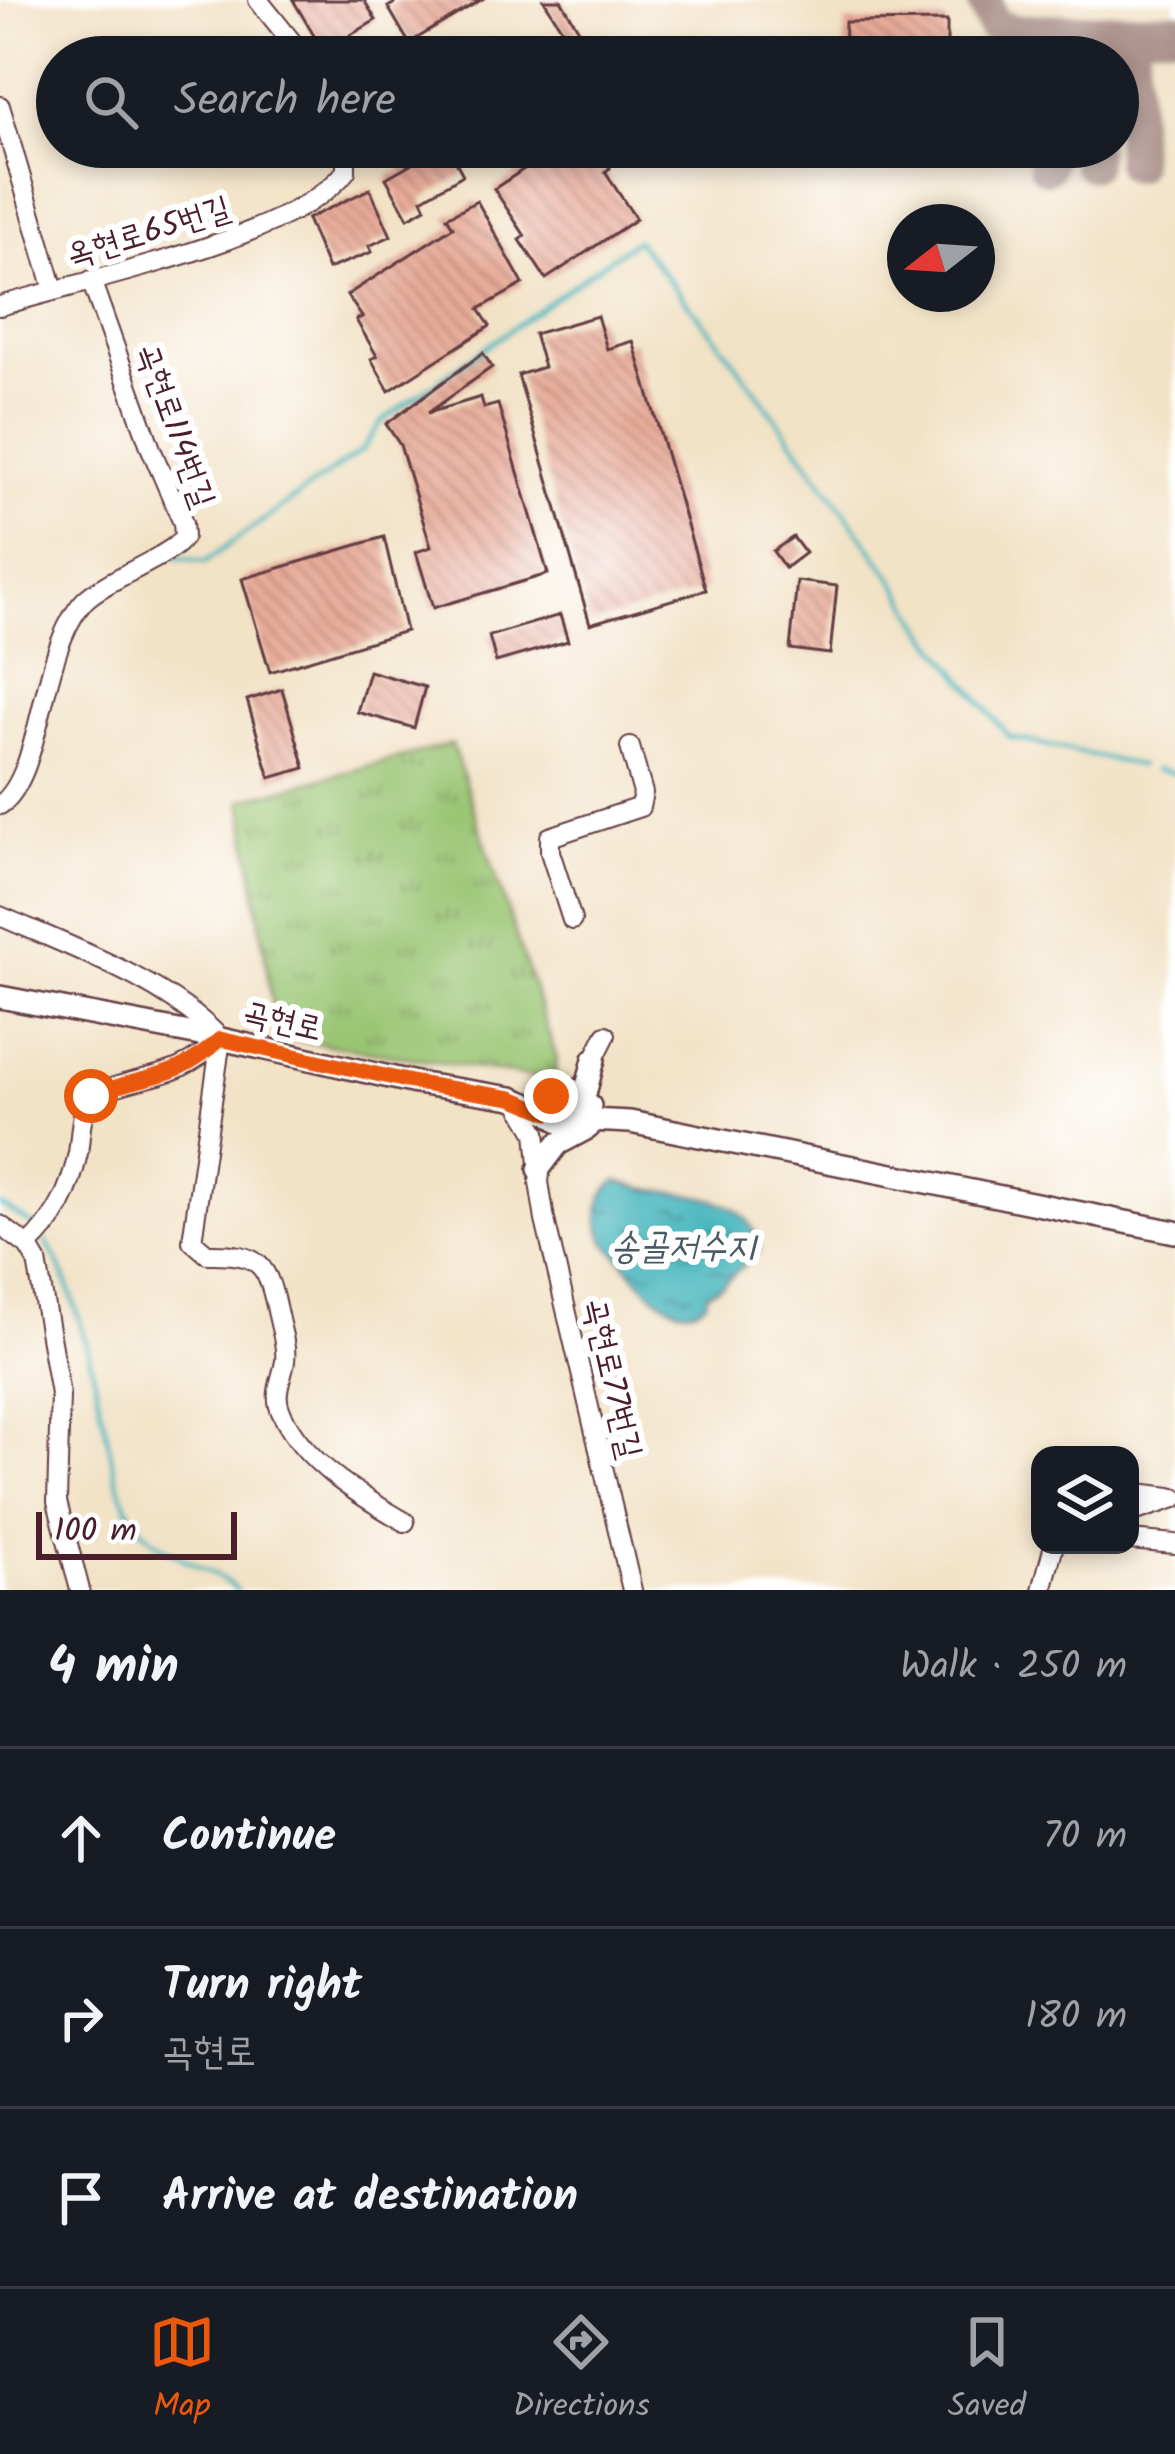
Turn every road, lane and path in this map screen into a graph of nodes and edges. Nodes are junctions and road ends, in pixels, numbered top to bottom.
1 (258, 0) edge
2 (287, 36) edge
3 (0, 106) edge
4 (346, 168) edge
5 (91, 280) junction
6 (54, 290) junction
7 (0, 306) edge
8 (630, 747) dead end
9 (0, 806) edge
10 (0, 916) edge
11 (572, 920) dead end
12 (0, 997) edge
13 (606, 1035) dead end
14 (220, 1039) junction
15 (593, 1059) junction
16 (561, 1086) junction
17 (512, 1098) junction
18 (579, 1112) junction
19 (549, 1113) junction
20 (630, 1122) junction
21 (539, 1169) junction
22 (0, 1226) edge
23 (1175, 1232) edge
24 (28, 1246) junction
25 (1139, 1493) edge
26 (1175, 1498) edge
27 (1139, 1510) edge
28 (405, 1522) dead end
29 (1139, 1541) edge
30 (1175, 1544) edge
31 (1052, 1554) edge
32 (1063, 1554) edge
33 (1044, 1584) edge
34 (80, 1590) edge
35 (632, 1590) edge

1 - 2 street
3 - 6 street
4 - 5 street, 옥현로65번길
5 - 6 street, 옥현로65번길
5 - 9 street, 곡현로114번길
6 - 7 street, 옥현로65번길
8 - 11 street
10 - 14 street
12 - 14 main road, 곡현로
13 - 15 street
14 - 17 main road, 곡현로
14 - 24 street
14 - 28 street
15 - 16 main road
15 - 18 main road
15 - 20 main road
16 - 17 main road
16 - 18 main road
16 - 19 main road
17 - 19 main road, 곡현로
17 - 21 street
18 - 19 main road, 곡현로
18 - 20 main road
18 - 21 street
19 - 21 street
20 - 21 main road
20 - 23 main road
21 - 35 street, 곡현로77번길
22 - 24 street
24 - 34 street
25 - 26 street
26 - 27 street
29 - 30 street
31 - 33 street
32 - 33 street

